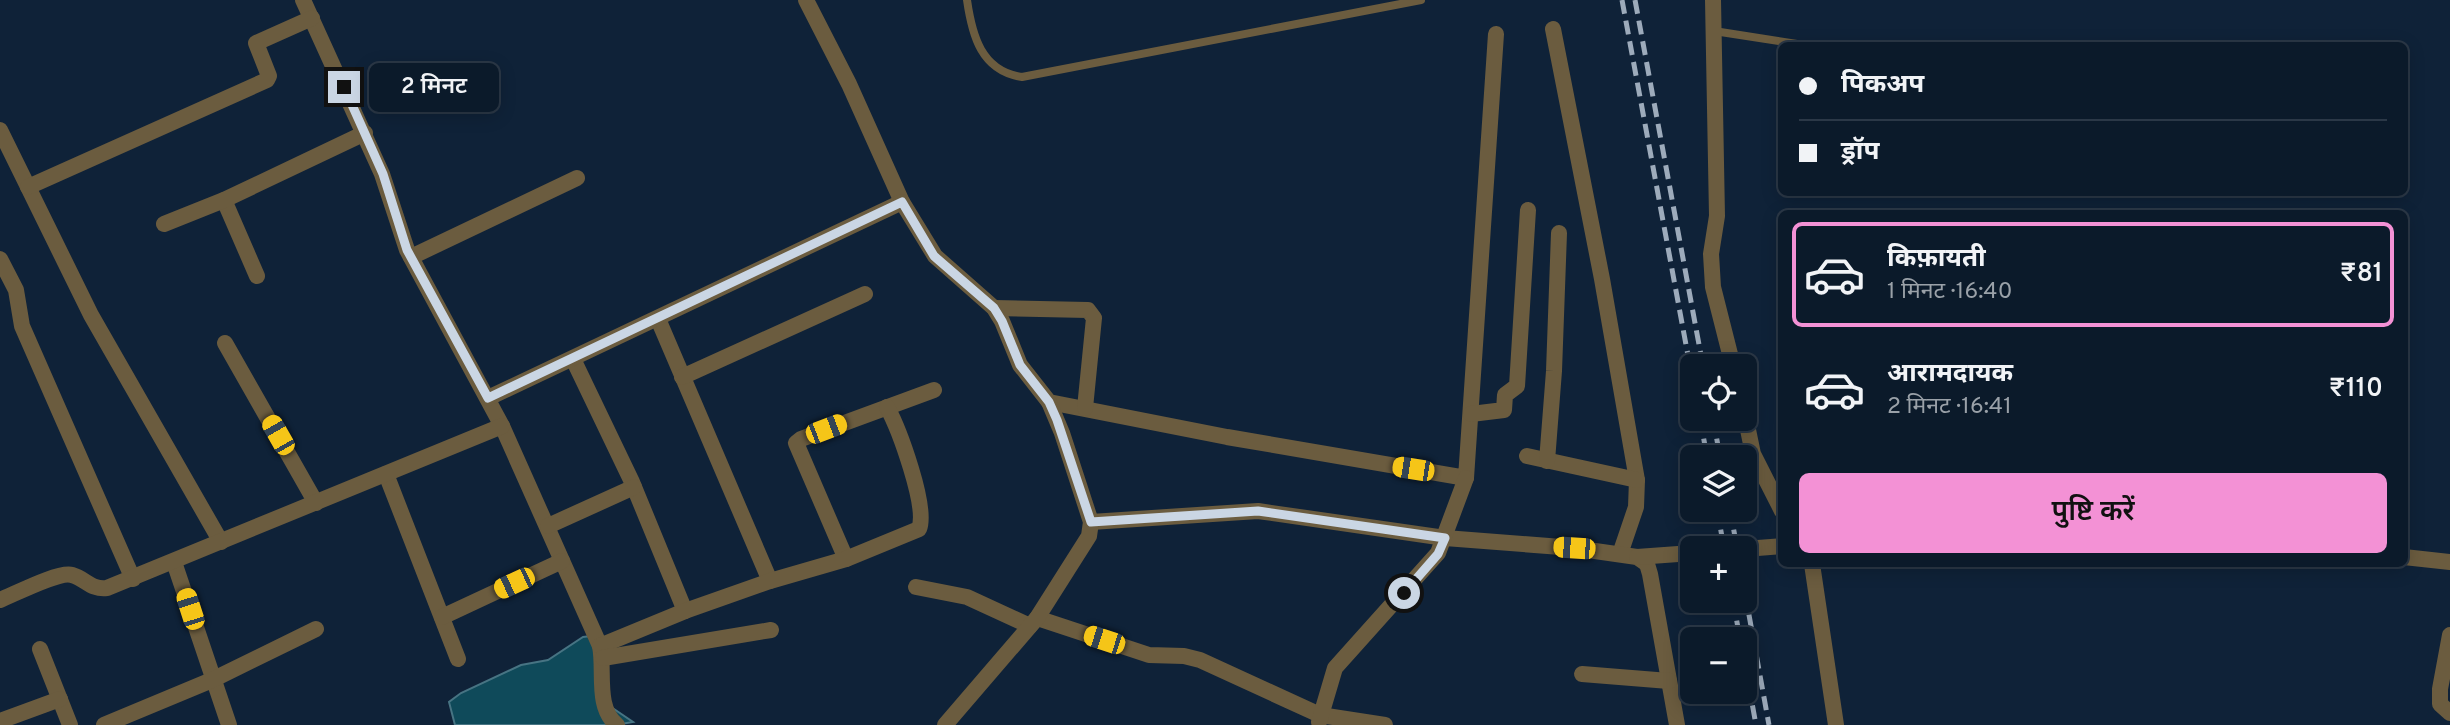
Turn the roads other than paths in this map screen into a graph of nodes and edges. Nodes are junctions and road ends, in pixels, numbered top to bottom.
1 (303, 0) edge
2 (806, 0) edge
3 (967, 0) edge
4 (1421, 0) edge
5 (1713, 0) edge
6 (312, 18) junction
7 (1553, 29) dead end
8 (1714, 31) junction
9 (1496, 34) dead end
10 (1784, 42) edge
11 (0, 130) edge
12 (365, 133) junction
13 (577, 178) dead end
14 (27, 187) junction
15 (224, 200) junction
16 (902, 202) junction
17 (1528, 210) dead end
18 (164, 225) dead end
19 (1559, 233) dead end
20 (411, 257) junction
21 (0, 260) edge
22 (257, 276) dead end
23 (865, 294) dead end
24 (994, 308) junction
25 (658, 319) junction
26 (225, 343) dead end
27 (1730, 354) edge
28 (573, 359) junction
29 (682, 377) junction
30 (934, 390) dead end
31 (488, 398) junction
32 (1049, 402) junction
33 (887, 407) junction
34 (1086, 408) junction
35 (1471, 414) junction
36 (502, 426) junction
37 (1748, 431) edge
38 (1527, 456) dead end
39 (1547, 461) junction
40 (386, 474) junction
41 (1466, 478) junction
42 (1637, 480) junction
43 (634, 486) junction
44 (316, 503) junction
45 (1778, 503) edge
46 (1091, 522) junction
47 (548, 526) junction
48 (1445, 538) junction
49 (221, 542) junction
50 (1778, 546) edge
51 (1757, 548) edge
52 (1620, 554) junction
53 (1680, 554) edge
54 (1637, 557) junction
55 (2408, 557) edge
56 (846, 559) junction
57 (562, 561) junction
58 (174, 562) junction
59 (2450, 562) edge
60 (1812, 567) edge
61 (133, 579) junction
62 (770, 581) junction
63 (916, 587) dead end
64 (0, 600) edge
65 (685, 611) junction
66 (442, 617) junction
67 (1034, 622) junction
68 (316, 629) dead end
69 (771, 630) dead end
70 (2450, 635) edge
71 (40, 649) dead end
72 (601, 652) junction
73 (458, 659) dead end
74 (1582, 674) dead end
75 (212, 680) junction
76 (1670, 681) junction
77 (60, 699) junction
78 (2450, 713) edge
79 (0, 720) edge
80 (1319, 720) edge
81 (70, 725) edge
82 (104, 725) edge
83 (229, 725) edge
84 (617, 725) edge
85 (945, 725) edge
86 (1384, 725) edge
87 (1677, 725) edge
88 (1836, 725) edge

1 - 6 street
2 - 16 street
3 - 4 lane
5 - 8 street
6 - 12 street
6 - 14 street
7 - 42 street
8 - 10 lane
8 - 27 street
9 - 35 street
11 - 14 street
12 - 15 street
12 - 20 street
13 - 20 street
14 - 49 street
15 - 18 street
15 - 22 street
16 - 24 street
16 - 25 street
17 - 35 street
19 - 39 street
20 - 31 street
21 - 61 street
23 - 29 street
24 - 32 street
24 - 34 street
25 - 28 street
25 - 29 street
26 - 44 street
28 - 31 street
28 - 43 street
29 - 62 street
30 - 33 street
31 - 36 street
32 - 34 street
32 - 46 street
33 - 56 street
33 - 56 street
34 - 41 street
35 - 41 street
36 - 40 street
36 - 47 street
37 - 45 street
38 - 39 street
39 - 42 street
40 - 44 street
40 - 66 street
41 - 48 street
42 - 52 street
43 - 47 street
43 - 65 street
44 - 49 street
46 - 48 street
46 - 67 street
47 - 57 street
48 - 52 street
48 - 80 street
49 - 58 street
50 - 51 street
52 - 54 street
53 - 54 street
54 - 76 street
55 - 59 street
56 - 62 street
57 - 66 street
57 - 72 street
58 - 61 street
58 - 75 street
60 - 88 street
61 - 64 street
62 - 65 street
63 - 67 street
65 - 72 street
66 - 73 street
67 - 80 street
67 - 85 street
68 - 75 street
69 - 72 street
70 - 78 street
71 - 77 street
72 - 84 street
74 - 76 street
75 - 82 street
75 - 83 street
76 - 87 street
77 - 79 street
77 - 81 street
80 - 86 street

